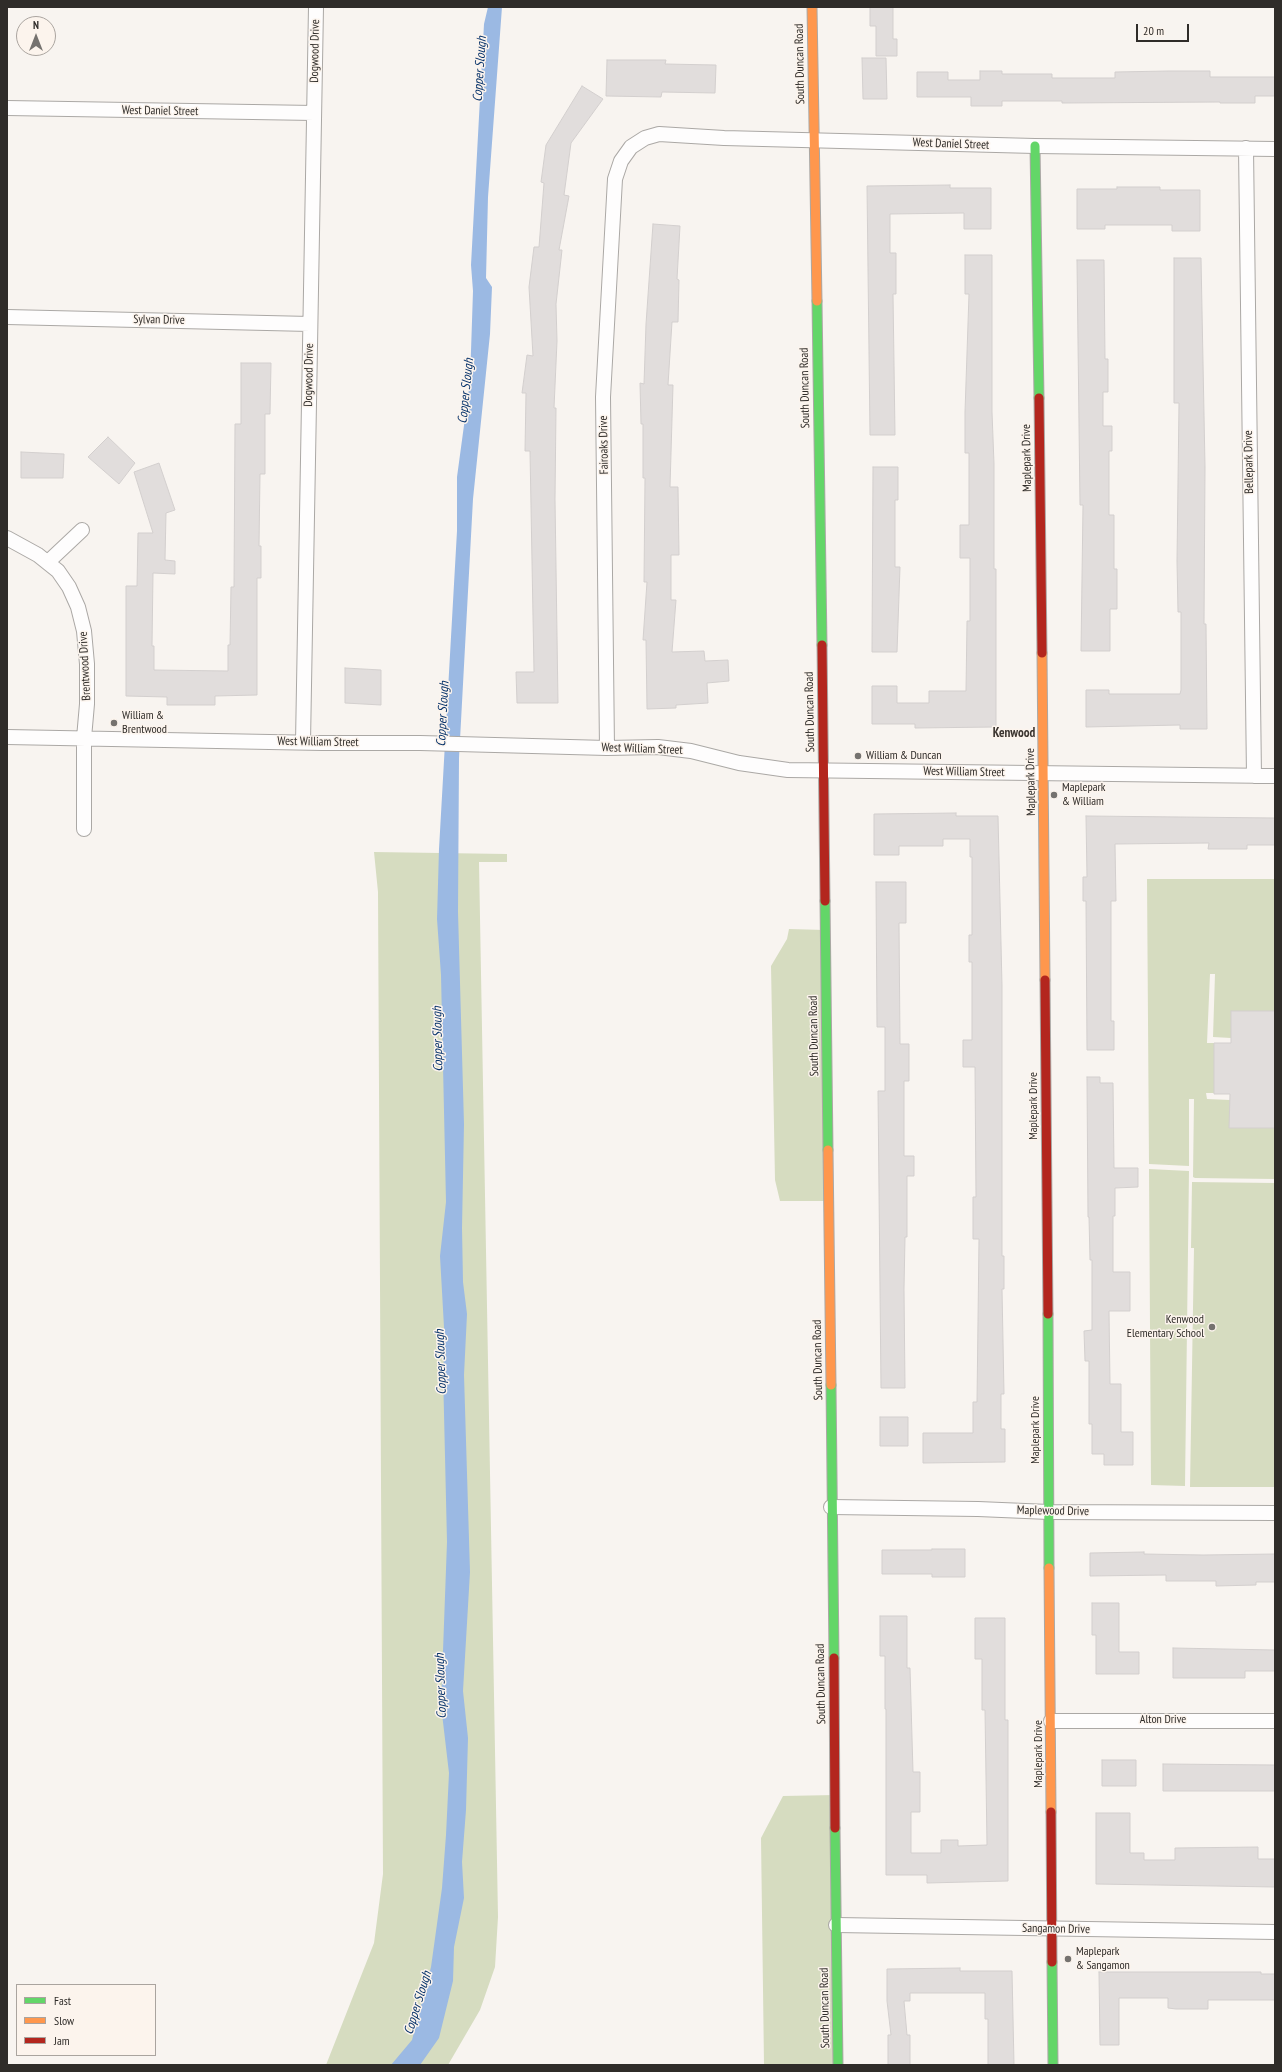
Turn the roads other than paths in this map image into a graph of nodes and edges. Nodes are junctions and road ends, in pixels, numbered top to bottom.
1 (316, 7) edge
2 (812, 7) edge
3 (7, 108) edge
4 (314, 113) junction
5 (813, 140) junction
6 (1036, 146) junction
7 (631, 147) joint
8 (1246, 148) junction
9 (1275, 149) edge
10 (7, 317) edge
11 (310, 324) junction
12 (82, 530) dead end
13 (7, 538) edge
14 (48, 562) junction
15 (7, 737) edge
16 (84, 738) junction
17 (303, 742) junction
18 (607, 748) junction
19 (823, 770) junction
20 (1043, 773) junction
21 (1254, 776) junction
22 (1275, 776) edge
23 (84, 829) dead end
24 (831, 1507) junction
25 (1049, 1512) junction
26 (1275, 1513) edge
27 (1051, 1721) junction
28 (1275, 1721) edge
29 (836, 1926) junction
30 (1052, 1930) junction
31 (1275, 1932) edge
32 (838, 2065) edge
33 (1053, 2065) edge

1 - 4 street, Dogwood Drive
2 - 5 main road, South Duncan Road
3 - 4 street, West Daniel Street
4 - 11 street, Dogwood Drive
5 - 6 street, West Daniel Street
5 - 7 street, West Daniel Street
5 - 19 main road, South Duncan Road
6 - 8 street, West Daniel Street
6 - 20 main road, Maplepark Drive
7 - 18 street, Fairoaks Drive
8 - 9 street, West Daniel Street
8 - 21 street, Bellepark Drive
10 - 11 street, Sylvan Drive
11 - 17 street, Dogwood Drive
12 - 14 street
13 - 14 street, Brentwood Drive
14 - 16 street, Brentwood Drive
15 - 16 street, West William Street
16 - 17 street, West William Street
16 - 23 street, Brentwood Drive
17 - 18 street, West William Street
18 - 19 street, West William Street
19 - 20 street, West William Street
19 - 24 main road, South Duncan Road
20 - 21 street, West William Street
20 - 25 main road, Maplepark Drive
21 - 22 street, West William Street
24 - 25 street, Maplewood Drive
24 - 29 main road, South Duncan Road
25 - 26 street, Maplewood Drive
25 - 27 main road, Maplepark Drive
27 - 28 street, Alton Drive
27 - 30 main road, Maplepark Drive
29 - 30 street, Sangamon Drive
29 - 32 main road, South Duncan Road
30 - 31 street, Sangamon Drive
30 - 33 main road, Maplepark Drive

